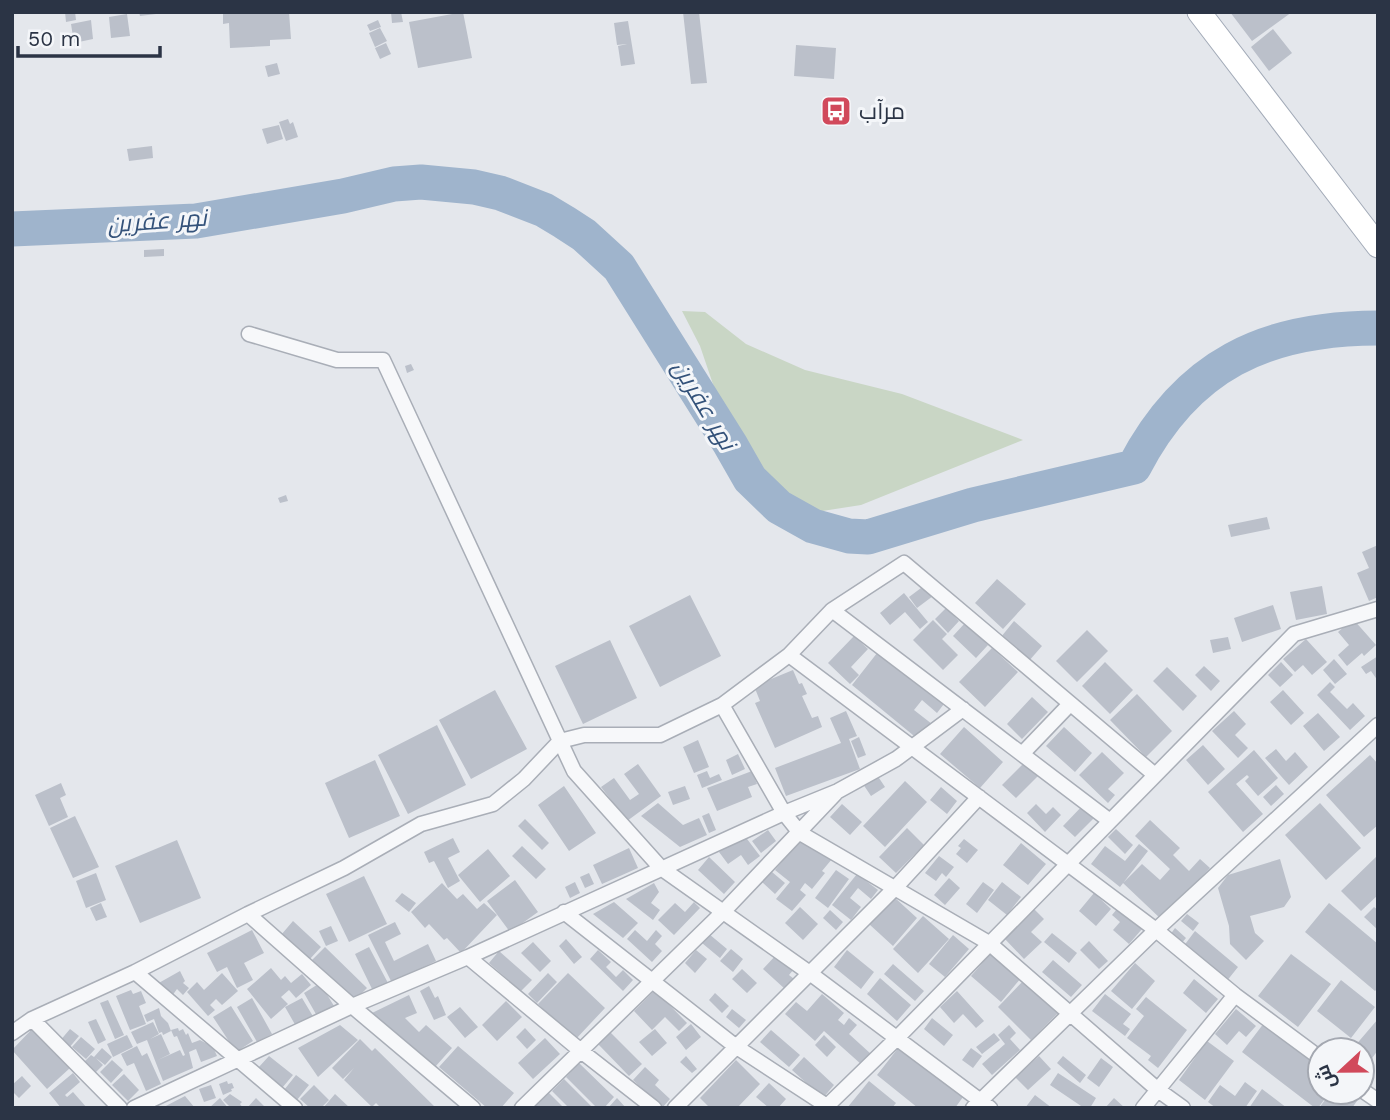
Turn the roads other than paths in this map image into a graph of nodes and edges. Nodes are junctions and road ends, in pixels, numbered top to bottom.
1 (1183, 12) edge
2 (1199, 12) edge
3 (1225, 47) junction
4 (1378, 246) edge
5 (249, 334) dead end
6 (1378, 609) edge
7 (832, 610) junction
8 (789, 654) junction
9 (1070, 704) junction
10 (722, 705) junction
11 (963, 709) junction
12 (1378, 725) edge
13 (560, 741) junction
14 (912, 747) junction
15 (1022, 754) junction
16 (1155, 775) junction
17 (838, 791) junction
18 (979, 797) junction
19 (784, 813) junction
20 (1110, 821) junction
21 (800, 833) junction
22 (1067, 863) junction
23 (661, 867) junction
24 (896, 887) junction
25 (724, 911) junction
26 (564, 912) junction
27 (248, 914) junction
28 (1156, 930) junction
29 (989, 943) junction
30 (468, 957) junction
31 (135, 972) junction
32 (811, 974) junction
33 (651, 982) junction
34 (1235, 995) junction
35 (352, 1006) junction
36 (1070, 1014) junction
37 (32, 1019) junction
38 (12, 1033) edge
39 (896, 1039) junction
40 (736, 1046) junction
41 (1306, 1048) edge
42 (581, 1051) junction
43 (237, 1060) junction
44 (1158, 1090) junction
45 (981, 1105) edge
46 (827, 1107) edge
47 (120, 1108) edge
48 (134, 1108) edge
49 (294, 1108) edge
50 (472, 1108) edge
51 (522, 1108) edge
52 (654, 1108) edge
53 (675, 1108) edge
54 (1143, 1108) edge
55 (1183, 1108) edge

1 - 3 main road
2 - 3 main road
3 - 4 main road
5 - 13 street
6 - 16 street
7 - 8 street
7 - 9 street
7 - 11 street
8 - 10 street
8 - 14 street
9 - 15 street
9 - 16 street
10 - 13 street
10 - 19 street
11 - 14 street
11 - 15 street
12 - 28 street
13 - 23 street
13 - 27 street
14 - 17 street
14 - 18 street
15 - 20 street
16 - 20 street
17 - 19 street
17 - 21 street
18 - 22 street
18 - 24 street
19 - 21 street
19 - 23 street
20 - 22 street
21 - 24 street
21 - 25 street
22 - 28 street
22 - 29 street
23 - 25 street
23 - 26 street
24 - 29 street
24 - 32 street
25 - 32 street
25 - 33 street
26 - 30 street
26 - 33 street
27 - 31 street
27 - 35 street
28 - 34 street
28 - 36 street
29 - 36 street
29 - 39 street
30 - 35 street
30 - 42 street
31 - 37 street
31 - 43 street
32 - 39 street
32 - 40 street
33 - 40 street
33 - 42 street
34 - 41 street
34 - 44 street
35 - 43 street
35 - 50 street
36 - 44 street
36 - 45 street
37 - 38 street
37 - 47 street
39 - 45 street
39 - 46 street
40 - 46 street
40 - 53 street
42 - 51 street
42 - 52 street
43 - 48 street
43 - 49 street
44 - 54 street
44 - 55 street

